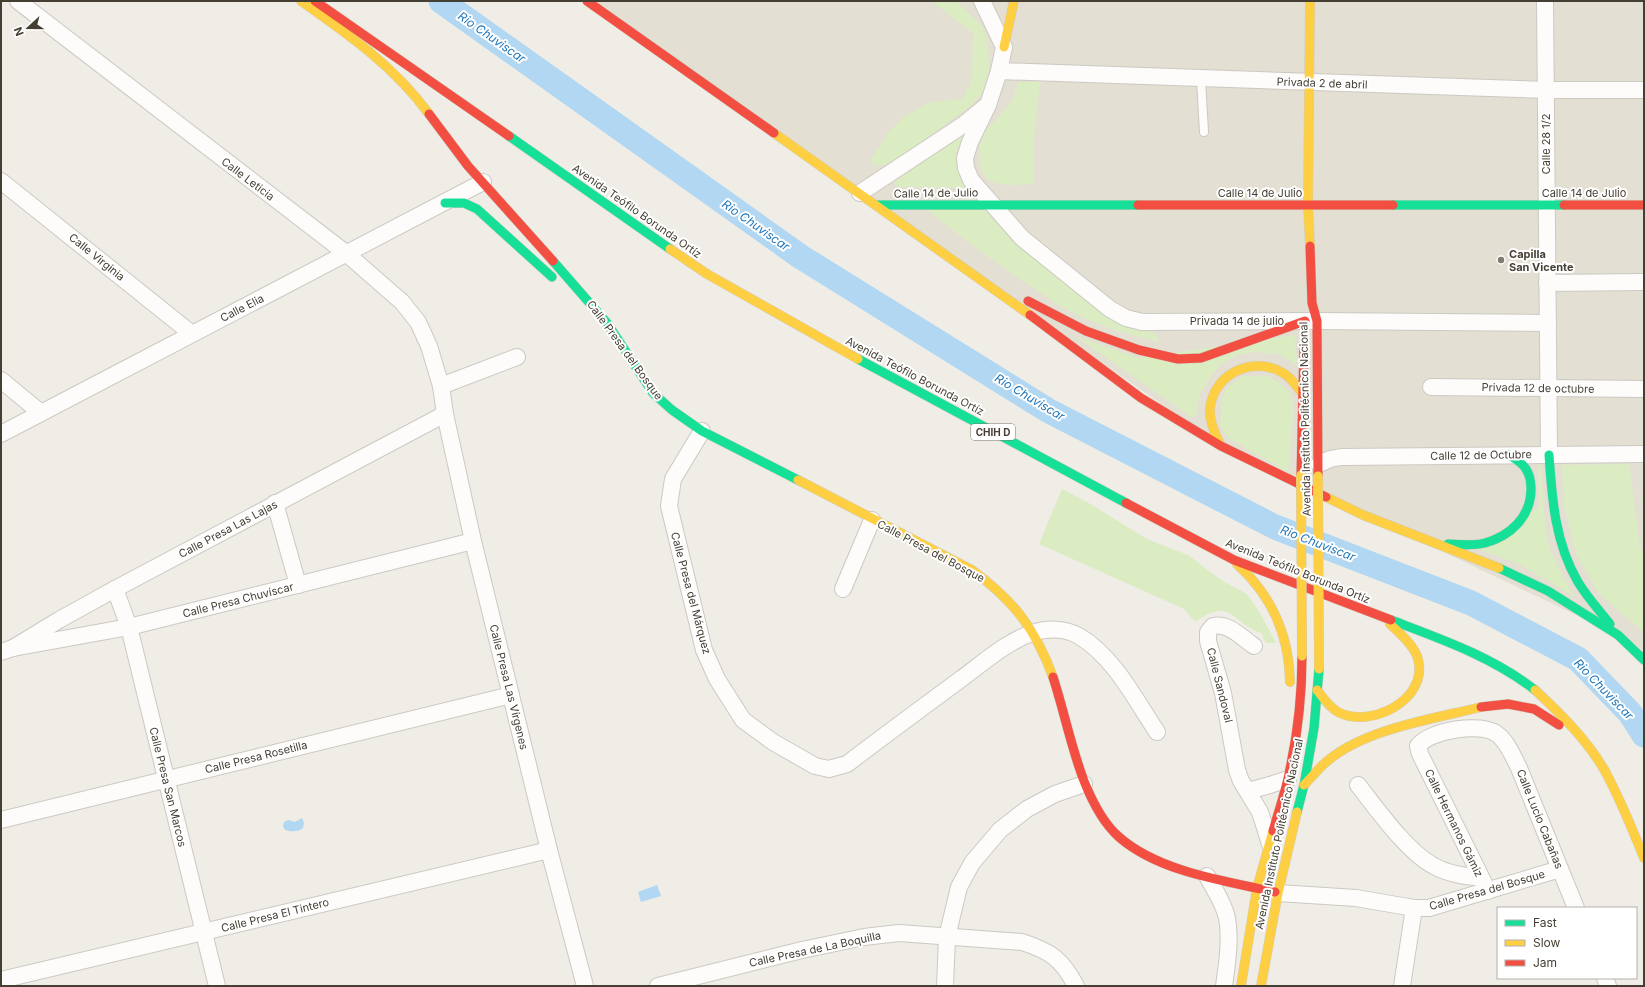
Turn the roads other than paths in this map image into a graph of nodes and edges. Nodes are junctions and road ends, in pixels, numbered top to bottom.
1 (18, 1) edge
2 (301, 1) edge
3 (315, 1) edge
4 (587, 1) edge
5 (982, 1) edge
6 (1014, 1) edge
7 (1310, 1) edge
8 (1545, 1) edge
9 (1004, 46) junction
10 (999, 71) junction
11 (1201, 79) junction
12 (1310, 82) junction
13 (1546, 90) junction
14 (1644, 90) edge
15 (988, 105) junction
16 (1204, 132) dead end
17 (1, 181) edge
18 (483, 182) junction
19 (860, 193) junction
20 (445, 203) junction
21 (994, 204) junction
22 (877, 205) junction
23 (1308, 205) junction
24 (1546, 205) junction
25 (1644, 205) edge
26 (347, 254) junction
27 (1644, 282) edge
28 (1547, 283) junction
29 (988, 284) junction
30 (607, 323) junction
31 (1548, 323) junction
32 (1308, 326) junction
33 (192, 334) junction
34 (517, 357) dead end
35 (1, 380) edge
36 (441, 386) junction
37 (1431, 387) dead end
38 (1549, 389) junction
39 (1644, 389) edge
40 (1302, 393) junction
41 (42, 413) junction
42 (445, 414) junction
43 (702, 431) junction
44 (1, 434) edge
45 (1221, 446) junction
46 (1506, 454) junction
47 (1644, 454) edge
48 (1549, 455) junction
49 (1319, 470) junction
50 (275, 503) junction
51 (872, 520) junction
52 (474, 541) junction
53 (1433, 543) junction
54 (1234, 560) junction
55 (298, 585) junction
56 (115, 589) junction
57 (842, 590) dead end
58 (1383, 618) junction
59 (129, 627) junction
60 (1032, 633) junction
61 (1618, 634) junction
62 (1254, 646) dead end
63 (7, 650) edge
64 (1644, 660) edge
65 (1317, 690) junction
66 (1290, 694) dead end
67 (511, 695) junction
68 (1289, 715) dead end
69 (1157, 732) dead end
70 (1497, 734) joint
71 (1586, 744) junction
72 (1289, 774) junction
73 (167, 780) junction
74 (1084, 784) junction
75 (1358, 784) dead end
76 (1304, 785) junction
77 (1248, 790) junction
78 (1, 820) edge
79 (1270, 844) junction
80 (549, 850) junction
81 (1644, 858) edge
82 (1560, 869) junction
83 (1207, 876) junction
84 (1485, 885) junction
85 (1257, 888) junction
86 (1278, 893) junction
87 (1576, 907) edge
88 (1414, 908) junction
89 (204, 932) junction
90 (947, 937) junction
91 (1, 980) edge
92 (217, 986) edge
93 (585, 986) edge
94 (658, 986) edge
95 (945, 986) edge
96 (1076, 986) edge
97 (1224, 986) edge
98 (1241, 986) edge
99 (1261, 986) edge
100 (1402, 986) edge

1 - 26 street, Calle Leticia
2 - 18 main road, Calle Presa del Bosque
3 - 54 main road, Avenida Teófilo Borunda Ortíz / CHIH D
4 - 19 main road
5 - 9 street
6 - 9 main road
7 - 12 main road, Avenida Instituto Politécnico Nacional
8 - 13 street, Calle 28 1/2
9 - 10 street
10 - 11 street, Privada 2 de abril
10 - 15 street
11 - 12 street, Privada 2 de abril
11 - 16 lane
12 - 13 street, Privada 2 de abril
12 - 23 main road, Avenida Instituto Politécnico Nacional
13 - 14 street, Privada 2 de abril
13 - 24 street, Calle 28 1/2
15 - 19 street
15 - 21 street
17 - 33 street, Calle Virginia
18 - 20 street, Calle Elia
18 - 30 main road, Calle Presa del Bosque
19 - 22 main road
20 - 26 street, Calle Elia
20 - 30 main road
21 - 22 main road, Calle 14 de Julio
21 - 23 main road, Calle 14 de Julio
21 - 32 street, Privada 14 de julio
22 - 29 main road
23 - 24 main road, Calle 14 de Julio
23 - 32 main road, Avenida Instituto Politécnico Nacional
24 - 25 main road, Calle 14 de Julio
24 - 28 street, Calle 28 1/2
26 - 33 street, Calle Elia
26 - 36 street, Calle Leticia
27 - 28 street
28 - 31 street, Calle 28 1/2
29 - 32 main road
29 - 45 main road
30 - 43 main road, Calle Presa del Bosque
31 - 32 street, Privada 14 de julio
31 - 38 street, Calle 28 1/2
32 - 40 main road, Avenida Instituto Politécnico Nacional
32 - 49 main road, Avenida Instituto Politécnico Nacional
33 - 41 street, Calle Elia
34 - 36 street
35 - 41 street
36 - 42 street, Calle Presa Las Vírgenes
37 - 38 street, Privada 12 de octubre
38 - 39 street, Privada 12 de octubre
38 - 48 street, Calle 28 1/2
40 - 45 main road
40 - 72 main road, Avenida Instituto Politécnico Nacional, bridge
41 - 44 street, Calle Elia
42 - 50 street, Calle Presa Las Lajas
42 - 52 street, Calle Presa Las Vírgenes
43 - 51 main road, Calle Presa del Bosque
43 - 60 street, Calle Presa del Márquez
45 - 53 main road
46 - 48 street, Calle 12 de Octubre
46 - 49 street, Calle 12 de Octubre
46 - 53 main road
47 - 48 street, Calle 12 de Octubre
48 - 61 main road
49 - 65 main road, Avenida Instituto Politécnico Nacional, bridge
50 - 55 street
50 - 56 street, Calle Presa Las Lajas
51 - 57 street
51 - 60 main road, Calle Presa del Bosque
52 - 55 street, Calle Presa Chuvíscar
52 - 67 street, Calle Presa Las Vírgenes
53 - 61 main road
54 - 58 main road, Avenida Teófilo Borunda Ortíz / CHIH D
54 - 66 main road
55 - 59 street, Calle Presa Chuvíscar
56 - 59 street, Calle Presa San Marcos
56 - 63 street, Calle Presa Las Lajas
58 - 65 main road
58 - 71 main road, Avenida Teófilo Borunda Ortíz / CHIH D
59 - 63 street, Calle Presa Chuvíscar
59 - 73 street, Calle Presa San Marcos
60 - 69 street, Calle Presa del Márquez
60 - 74 main road, Calle Presa del Bosque
61 - 64 main road
62 - 77 street, Calle Sandoval
65 - 76 main road, Avenida Instituto Politécnico Nacional
67 - 73 street, Calle Presa Rosetilla
67 - 80 street, Calle Presa Las Vírgenes
68 - 72 main road
70 - 82 street, Calle Lucio Cabañas
70 - 84 street, Calle Hermanos Gámiz
71 - 76 main road
71 - 81 main road, Avenida Teófilo Borunda Ortíz / CHIH D
72 - 77 street
72 - 79 main road, Avenida Instituto Politécnico Nacional
73 - 78 street, Calle Presa Rosetilla
73 - 89 street, Calle Presa San Marcos
74 - 83 main road, Calle Presa del Bosque
74 - 90 street
75 - 84 street
76 - 86 main road, Avenida Instituto Politécnico Nacional
77 - 79 street
79 - 85 main road, Avenida Instituto Politécnico Nacional
80 - 89 street, Calle Presa El Tintero
80 - 93 street, Calle Presa Las Vírgenes
82 - 84 street, Calle Presa del Bosque
82 - 87 street, Calle Lucio Cabañas
83 - 85 main road, Calle Presa del Bosque
83 - 97 street
84 - 88 street, Calle Presa del Bosque
85 - 86 main road, Calle Presa del Bosque
85 - 98 main road, Avenida Instituto Politécnico Nacional
86 - 88 street, Calle Presa del Bosque
86 - 99 main road, Avenida Instituto Politécnico Nacional
88 - 100 street, Calle Presa del Bosque
89 - 91 street, Calle Presa El Tintero
89 - 92 street, Calle Presa San Marcos
90 - 94 street, Calle Presa de La Boquilla
90 - 95 street
90 - 96 street, Calle Presa de La Boquilla

